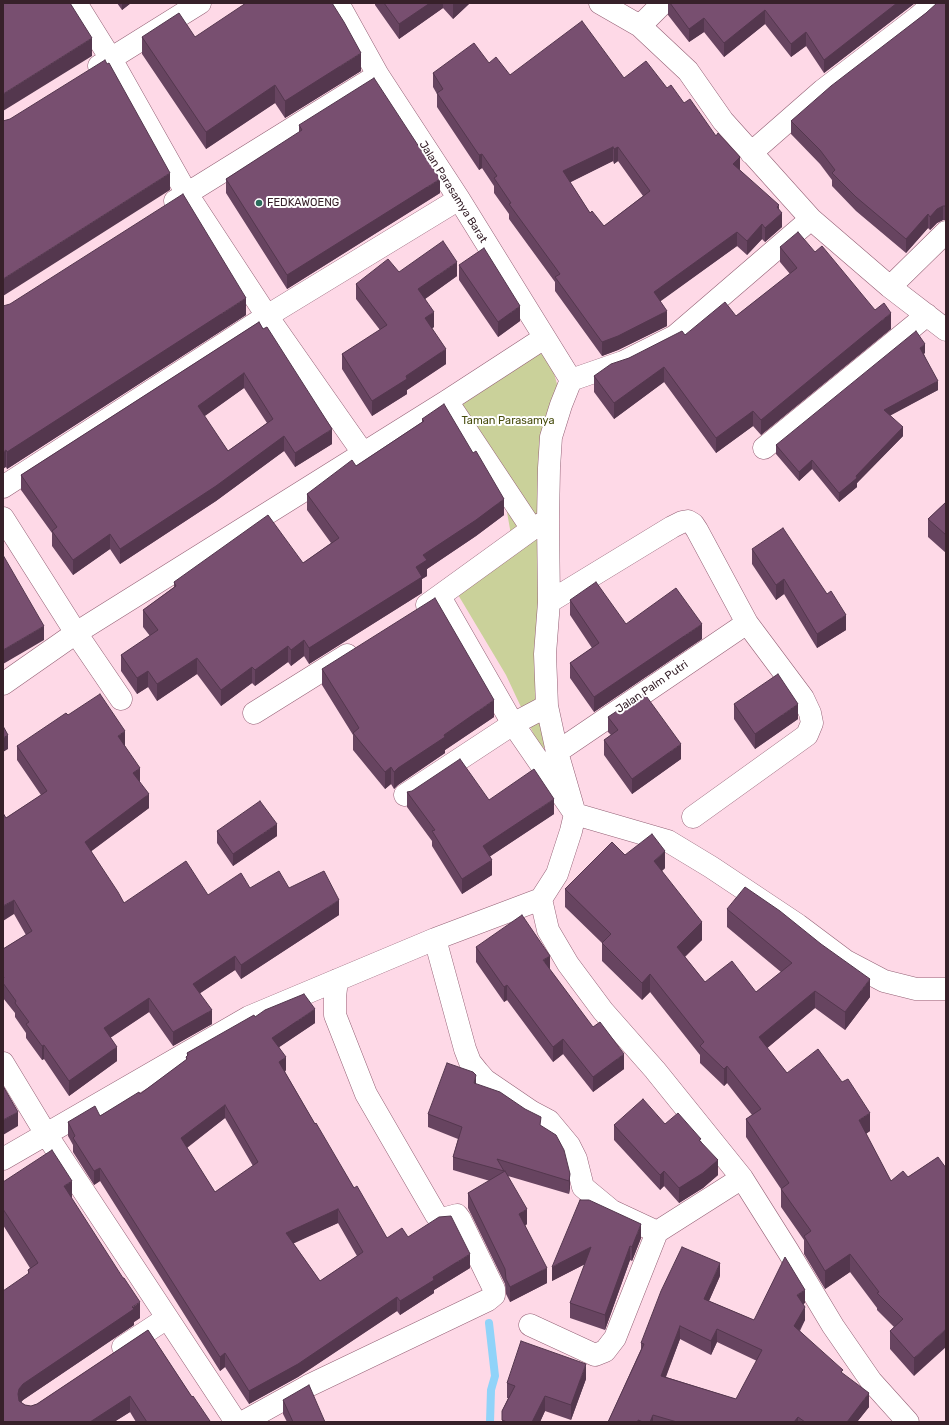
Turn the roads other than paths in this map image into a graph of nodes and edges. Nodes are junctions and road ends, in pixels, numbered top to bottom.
1 (76, 3) edge
2 (200, 3) edge
3 (338, 3) edge
4 (600, 3) edge
5 (663, 3) edge
6 (934, 3) edge
7 (640, 26) junction
8 (112, 59) junction
9 (378, 75) junction
10 (84, 76) edge
11 (751, 153) junction
12 (187, 194) junction
13 (458, 199) junction
14 (161, 211) edge
15 (811, 219) junction
16 (946, 232) edge
17 (890, 287) junction
18 (927, 315) junction
19 (267, 316) junction
20 (946, 330) edge
21 (544, 338) junction
22 (571, 380) junction
23 (447, 401) junction
24 (764, 448) dead end
25 (363, 453) junction
26 (3, 487) edge
27 (3, 518) edge
28 (540, 525) junction
29 (440, 597) junction
30 (549, 602) junction
31 (413, 613) edge
32 (747, 622) junction
33 (76, 633) junction
34 (367, 642) edge
35 (3, 684) edge
36 (122, 698) dead end
37 (547, 706) junction
38 (254, 714) dead end
39 (513, 724) junction
40 (557, 752) junction
41 (405, 795) dead end
42 (576, 814) junction
43 (693, 817) dead end
44 (540, 899) junction
45 (435, 939) junction
46 (337, 980) junction
47 (946, 989) edge
48 (3, 1063) edge
49 (46, 1134) junction
50 (3, 1159) edge
51 (742, 1178) junction
52 (657, 1232) junction
53 (167, 1318) junction
54 (530, 1325) dead end
55 (108, 1357) edge
56 (236, 1422) edge
57 (243, 1422) edge
58 (908, 1422) edge

1 - 8 street
2 - 8 street
3 - 9 street, Jalan Parasamya Barat
4 - 7 street
5 - 7 street
6 - 11 street
7 - 11 street
8 - 10 street
8 - 12 street
9 - 12 street
9 - 13 street, Jalan Parasamya Barat
11 - 15 street
12 - 14 street
12 - 19 street
13 - 19 street
13 - 21 street, Jalan Parasamya Barat
15 - 17 street
15 - 22 street
16 - 17 street
17 - 18 street
18 - 20 street
18 - 24 street
19 - 25 street
19 - 26 street
21 - 22 street, Jalan Parasamya Barat
21 - 23 street
22 - 28 street
23 - 25 street
23 - 28 street
25 - 33 street
27 - 33 street
28 - 29 street
28 - 30 street
29 - 31 street
29 - 39 street
30 - 32 street
30 - 37 street
32 - 40 street, Jalan Palm Putri
32 - 43 street
33 - 35 street
33 - 36 street
34 - 38 street
37 - 39 street
37 - 40 street
39 - 41 street
39 - 42 street
40 - 42 street
42 - 44 street
42 - 47 street
44 - 45 street
44 - 51 street
45 - 46 street
45 - 52 street
46 - 49 street
46 - 57 street
48 - 49 street
49 - 50 street
49 - 53 street
51 - 52 street
51 - 58 street
52 - 54 street
53 - 55 street
53 - 56 street

